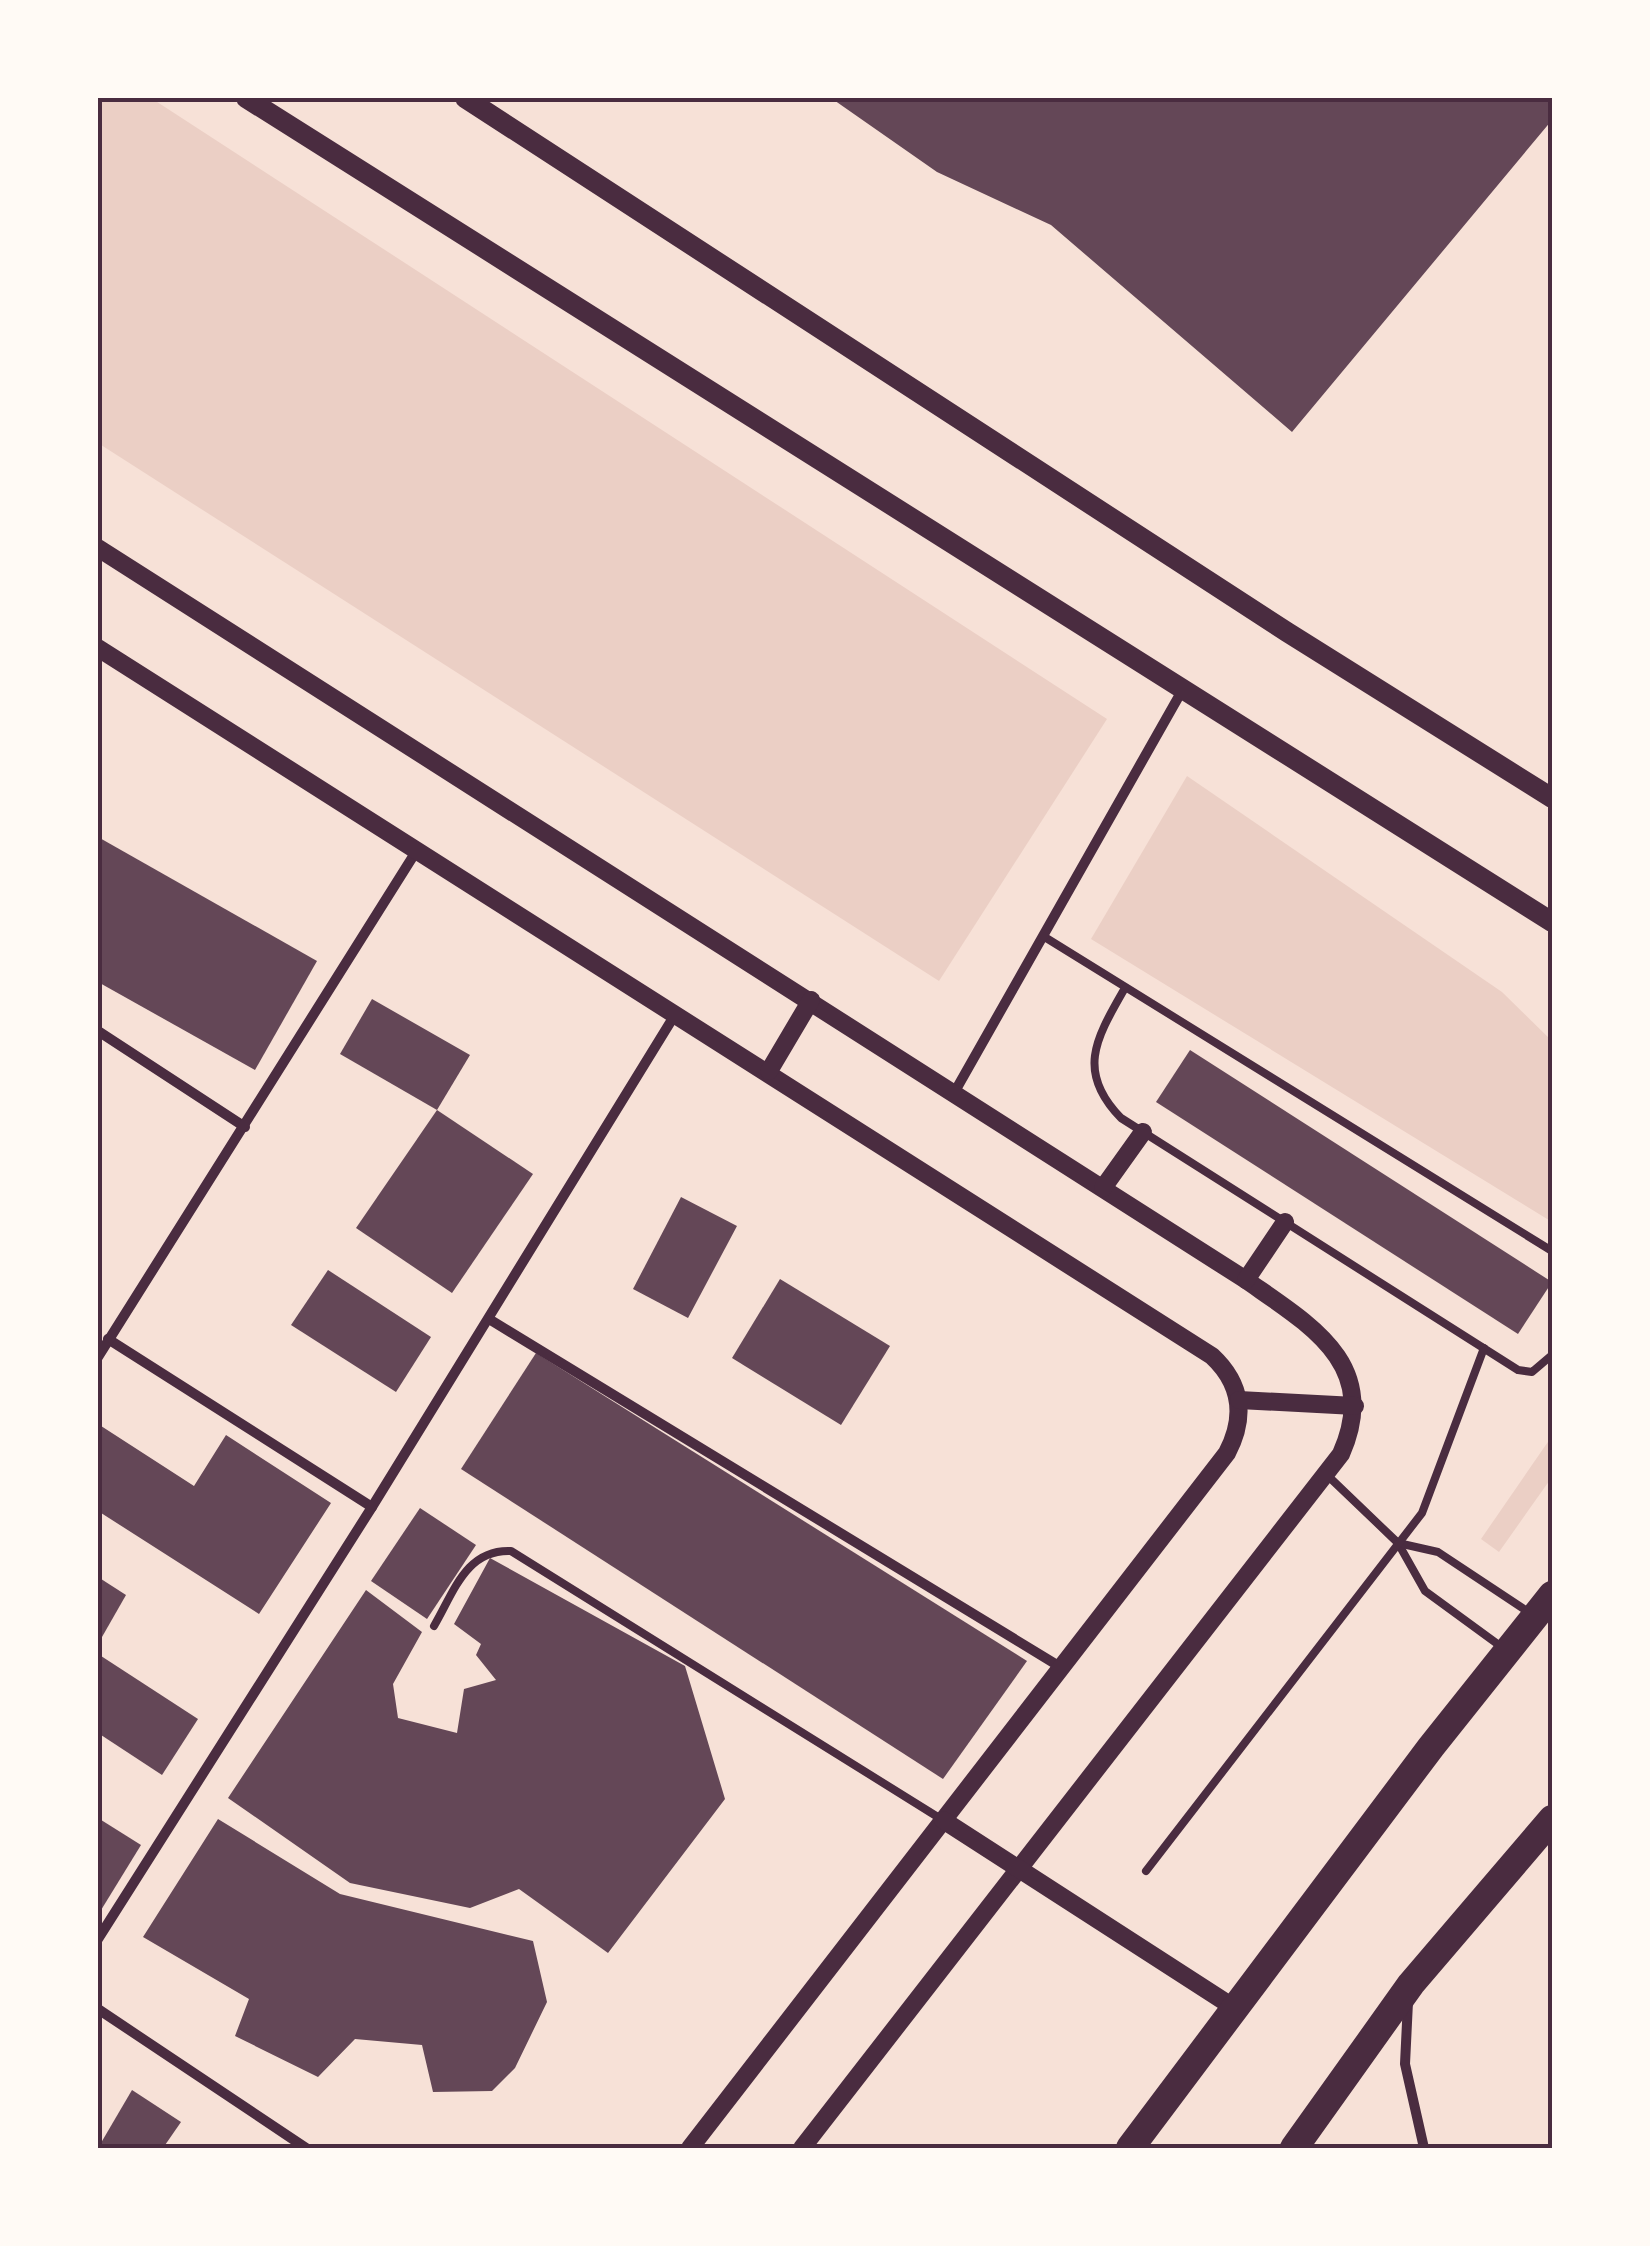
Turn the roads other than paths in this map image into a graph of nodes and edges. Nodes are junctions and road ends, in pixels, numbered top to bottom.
1 (246, 98) edge
2 (465, 98) edge
3 (98, 548) edge
4 (98, 648) edge
5 (1183, 689) junction
6 (1552, 798) edge
7 (418, 849) junction
8 (1552, 922) edge
9 (1043, 936) junction
10 (1126, 988) junction
11 (811, 1000) junction
12 (676, 1012) junction
13 (98, 1030) edge
14 (769, 1072) junction
15 (954, 1092) junction
16 (245, 1127) junction
17 (1143, 1132) junction
18 (1102, 1188) junction
19 (1284, 1222) junction
20 (1552, 1252) edge
21 (1246, 1280) junction
22 (489, 1319) junction
23 (108, 1339) junction
24 (1484, 1348) junction
25 (1552, 1356) edge
26 (98, 1357) edge
27 (1238, 1400) junction
28 (1354, 1406) junction
29 (1327, 1475) junction
30 (372, 1506) junction
31 (1398, 1543) junction
32 (1544, 1606) edge
33 (434, 1626) dead end
34 (1507, 1651) junction
35 (1062, 1668) junction
36 (1552, 1818) edge
37 (942, 1820) junction
38 (1016, 1869) junction
39 (1146, 1870) dead end
40 (98, 1939) edge
41 (1411, 1984) junction
42 (1234, 2006) junction
43 (98, 2009) edge
44 (306, 2148) edge
45 (690, 2148) edge
46 (802, 2148) edge
47 (1130, 2148) edge
48 (1294, 2148) edge
49 (1424, 2148) edge

1 - 5 main road
2 - 6 main road
3 - 11 street
4 - 7 street
5 - 8 main road
5 - 9 street
7 - 12 street
7 - 16 street
9 - 10 lane
9 - 15 street
10 - 17 lane
10 - 20 lane
11 - 14 street
11 - 15 street
12 - 14 street
12 - 22 street
13 - 16 street
14 - 27 street
15 - 18 street
16 - 23 street
17 - 18 street
17 - 19 lane
18 - 21 street
19 - 21 street
19 - 24 lane
21 - 28 street
22 - 30 street
22 - 35 street
23 - 26 street
23 - 30 street
24 - 25 lane
24 - 31 lane
27 - 28 street
27 - 35 street
28 - 29 street
29 - 31 lane
29 - 38 street
30 - 40 street
31 - 32 lane
31 - 34 lane
31 - 39 lane
32 - 34 highway
33 - 37 lane
34 - 42 highway
35 - 37 street
36 - 41 highway
37 - 38 street
37 - 45 street
38 - 42 street
38 - 46 street
41 - 48 highway
41 - 49 street
42 - 47 highway
43 - 44 street

